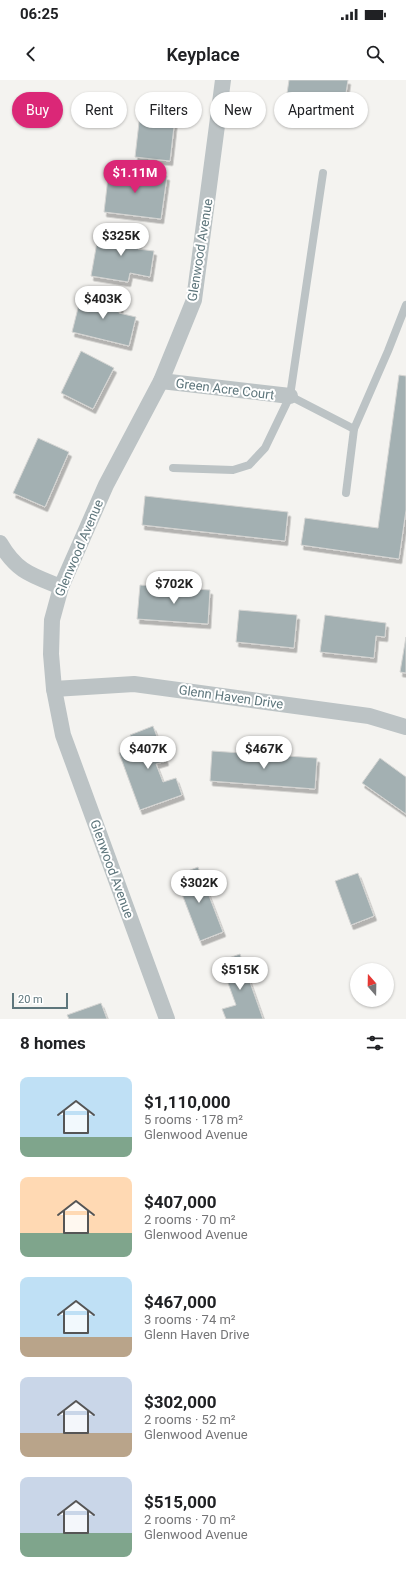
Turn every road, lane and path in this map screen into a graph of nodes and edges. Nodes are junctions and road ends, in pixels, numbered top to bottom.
1 (223, 80) edge
2 (324, 173) dead end
3 (406, 305) edge
4 (161, 381) junction
5 (290, 396) junction
6 (354, 429) junction
7 (173, 468) dead end
8 (346, 493) dead end
9 (0, 543) edge
10 (60, 587) junction
11 (54, 689) junction
12 (406, 727) edge
13 (167, 1019) edge

1 - 4 street, Glenwood Avenue
2 - 5 lane
3 - 6 lane
4 - 5 street, Green Acre Court
4 - 10 street, Glenwood Avenue
5 - 6 lane
5 - 7 lane
6 - 8 lane
9 - 10 street
10 - 11 street, Glenwood Avenue
11 - 12 street, Glenn Haven Drive
11 - 13 street, Glenwood Avenue

